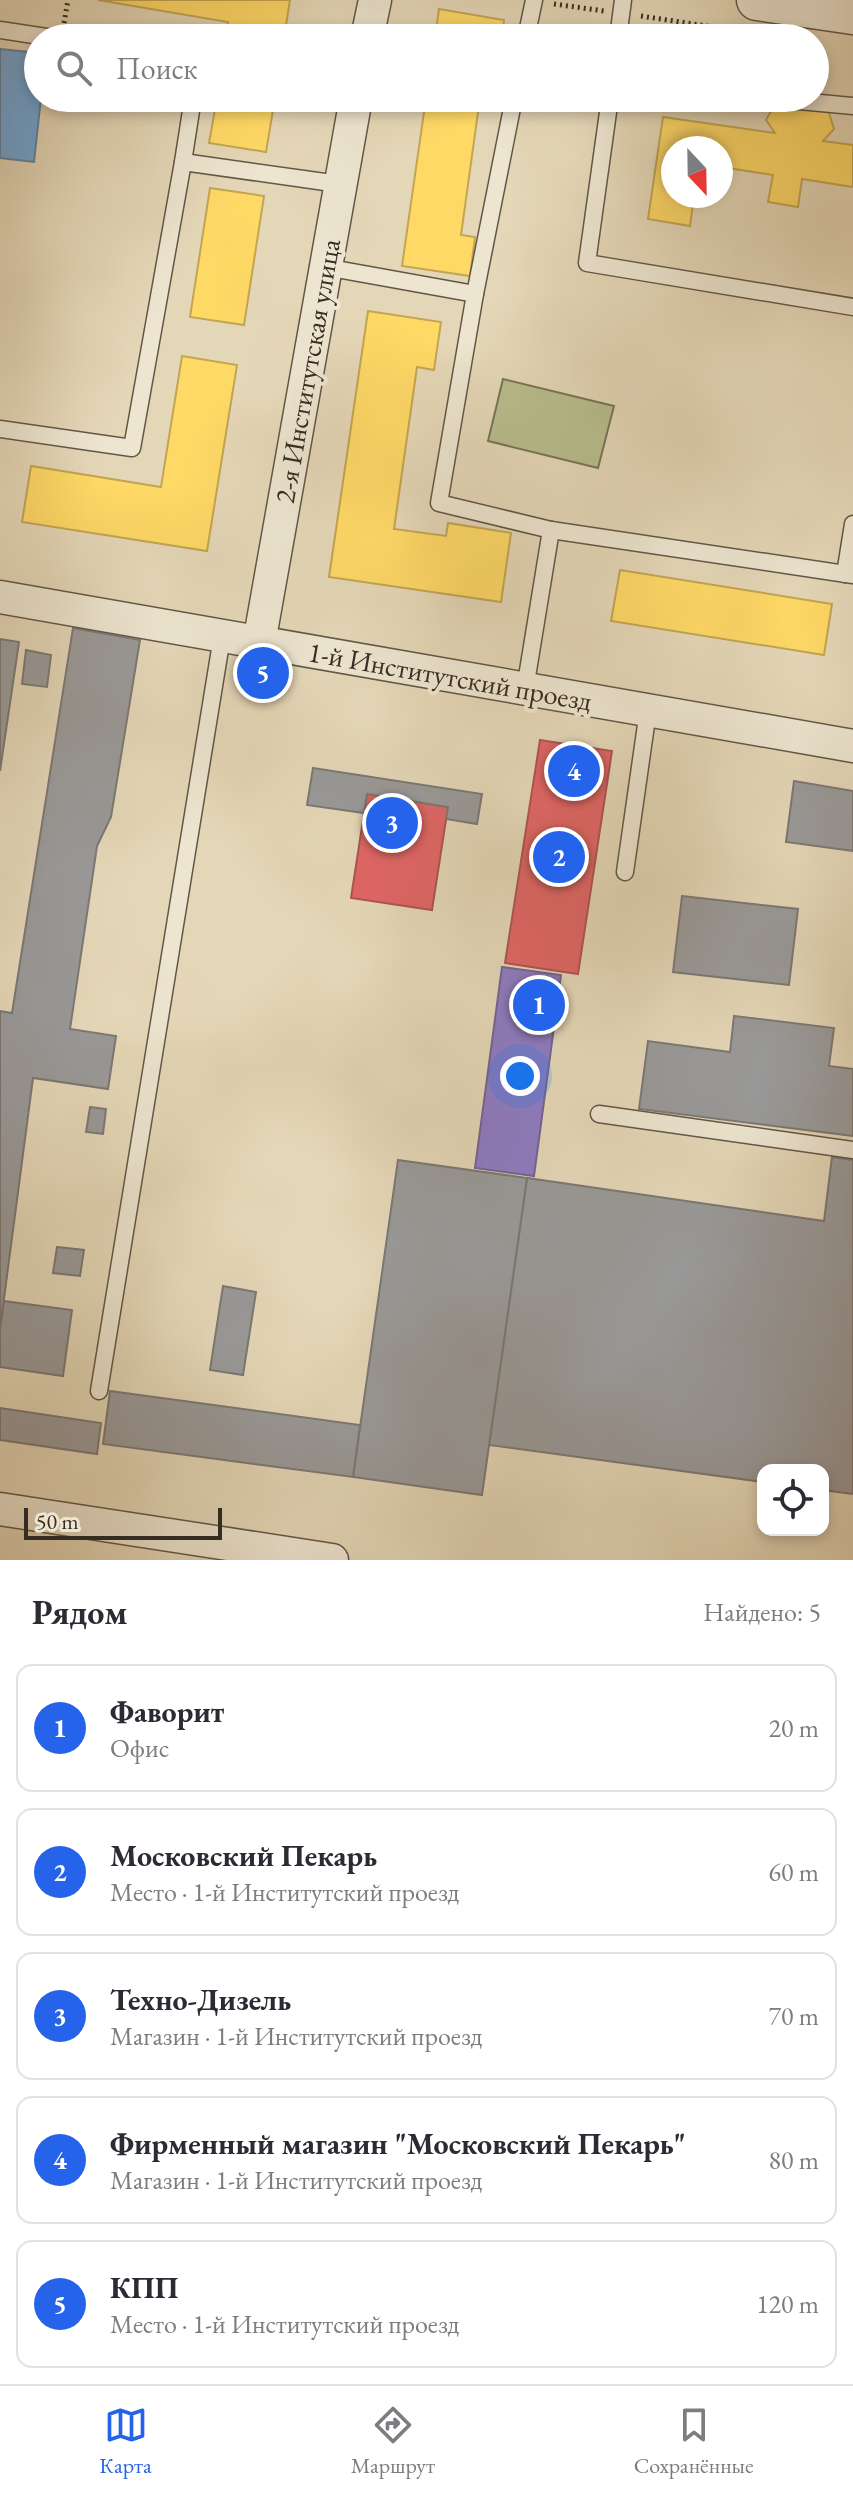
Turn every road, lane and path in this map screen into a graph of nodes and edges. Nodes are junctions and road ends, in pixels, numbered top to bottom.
1 (375, 0) edge
2 (534, 0) edge
3 (622, 6) edge
4 (853, 14) edge
5 (757, 17) edge
6 (370, 24) edge
7 (529, 24) edge
8 (0, 30) edge
9 (24, 34) edge
10 (829, 104) edge
11 (853, 106) edge
12 (191, 112) edge
13 (353, 112) edge
14 (511, 112) edge
15 (608, 112) edge
16 (183, 162) junction
17 (339, 184) junction
18 (325, 267) junction
19 (475, 294) junction
20 (853, 307) edge
21 (0, 429) edge
22 (853, 524) edge
23 (551, 530) junction
24 (849, 574) edge
25 (0, 597) edge
26 (222, 637) junction
27 (259, 643) junction
28 (525, 689) junction
29 (648, 711) junction
30 (852, 739) edge
31 (625, 872) dead end
32 (599, 1114) dead end
33 (853, 1150) edge
34 (99, 1391) dead end
35 (0, 1509) edge
36 (332, 1560) edge

1 - 6 street
2 - 3 path
2 - 7 lane
3 - 5 path
4 - 5 street
8 - 9 lane
10 - 11 lane
12 - 16 lane
13 - 17 street, 2-я Институтская улица
14 - 19 lane
15 - 20 lane
16 - 17 lane
16 - 21 lane
17 - 18 street, 2-я Институтская улица
18 - 19 lane
18 - 27 street, 2-я Институтская улица
19 - 23 lane
22 - 24 lane
23 - 24 lane
23 - 28 lane
25 - 26 street, 1-й Институтский проезд
26 - 27 street, 1-й Институтский проезд
26 - 34 lane
27 - 28 street, 1-й Институтский проезд
28 - 29 street, 1-й Институтский проезд
29 - 30 street, 1-й Институтский проезд
29 - 31 lane
32 - 33 lane
35 - 36 street

